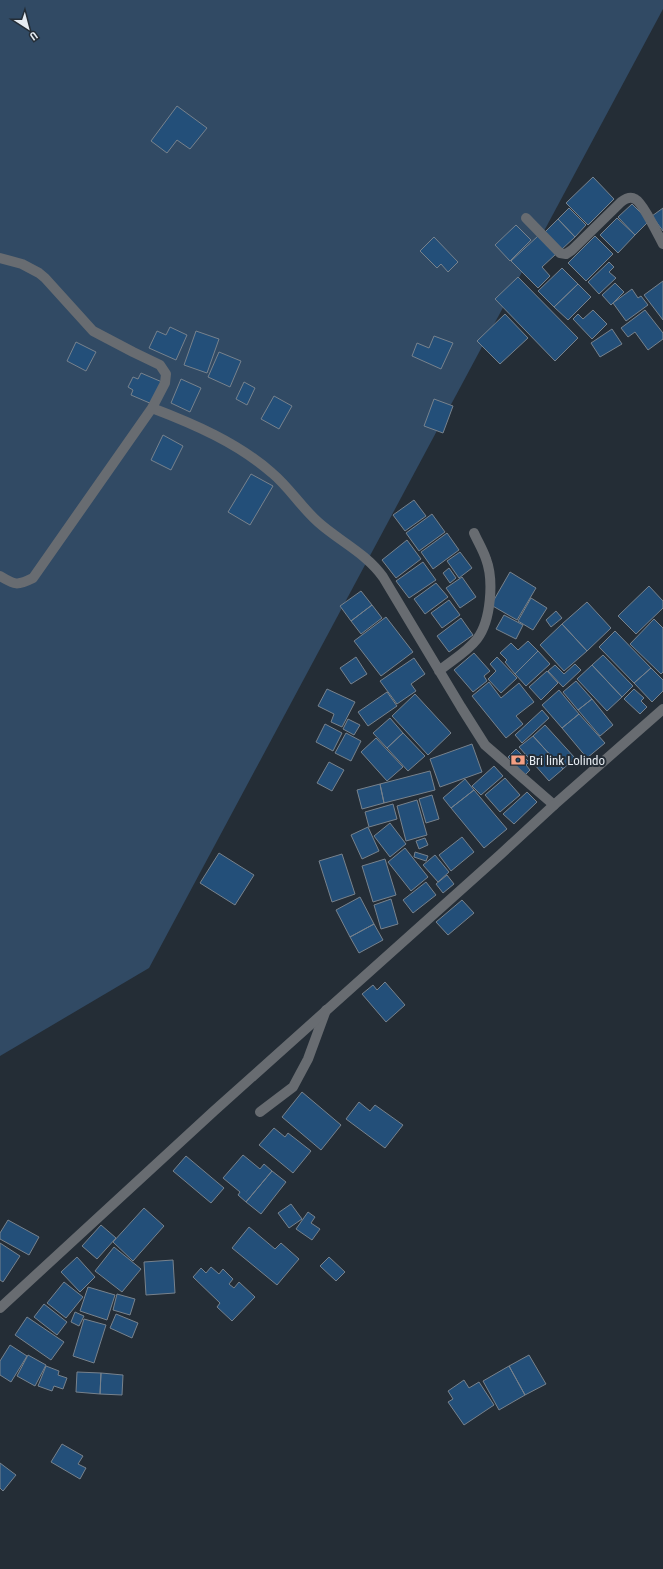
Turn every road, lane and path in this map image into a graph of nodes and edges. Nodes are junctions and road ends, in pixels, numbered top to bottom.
1 (526, 218) dead end
2 (663, 244) edge
3 (0, 258) edge
4 (152, 408) junction
5 (474, 533) dead end
6 (0, 576) edge
7 (439, 671) junction
8 (663, 709) edge
9 (554, 805) junction
10 (326, 1010) junction
11 (260, 1112) dead end
12 (0, 1308) edge

1 - 2 street
3 - 4 street
4 - 6 street
4 - 7 street
5 - 7 street
7 - 9 street
8 - 9 street
9 - 10 street
10 - 11 street
10 - 12 street

